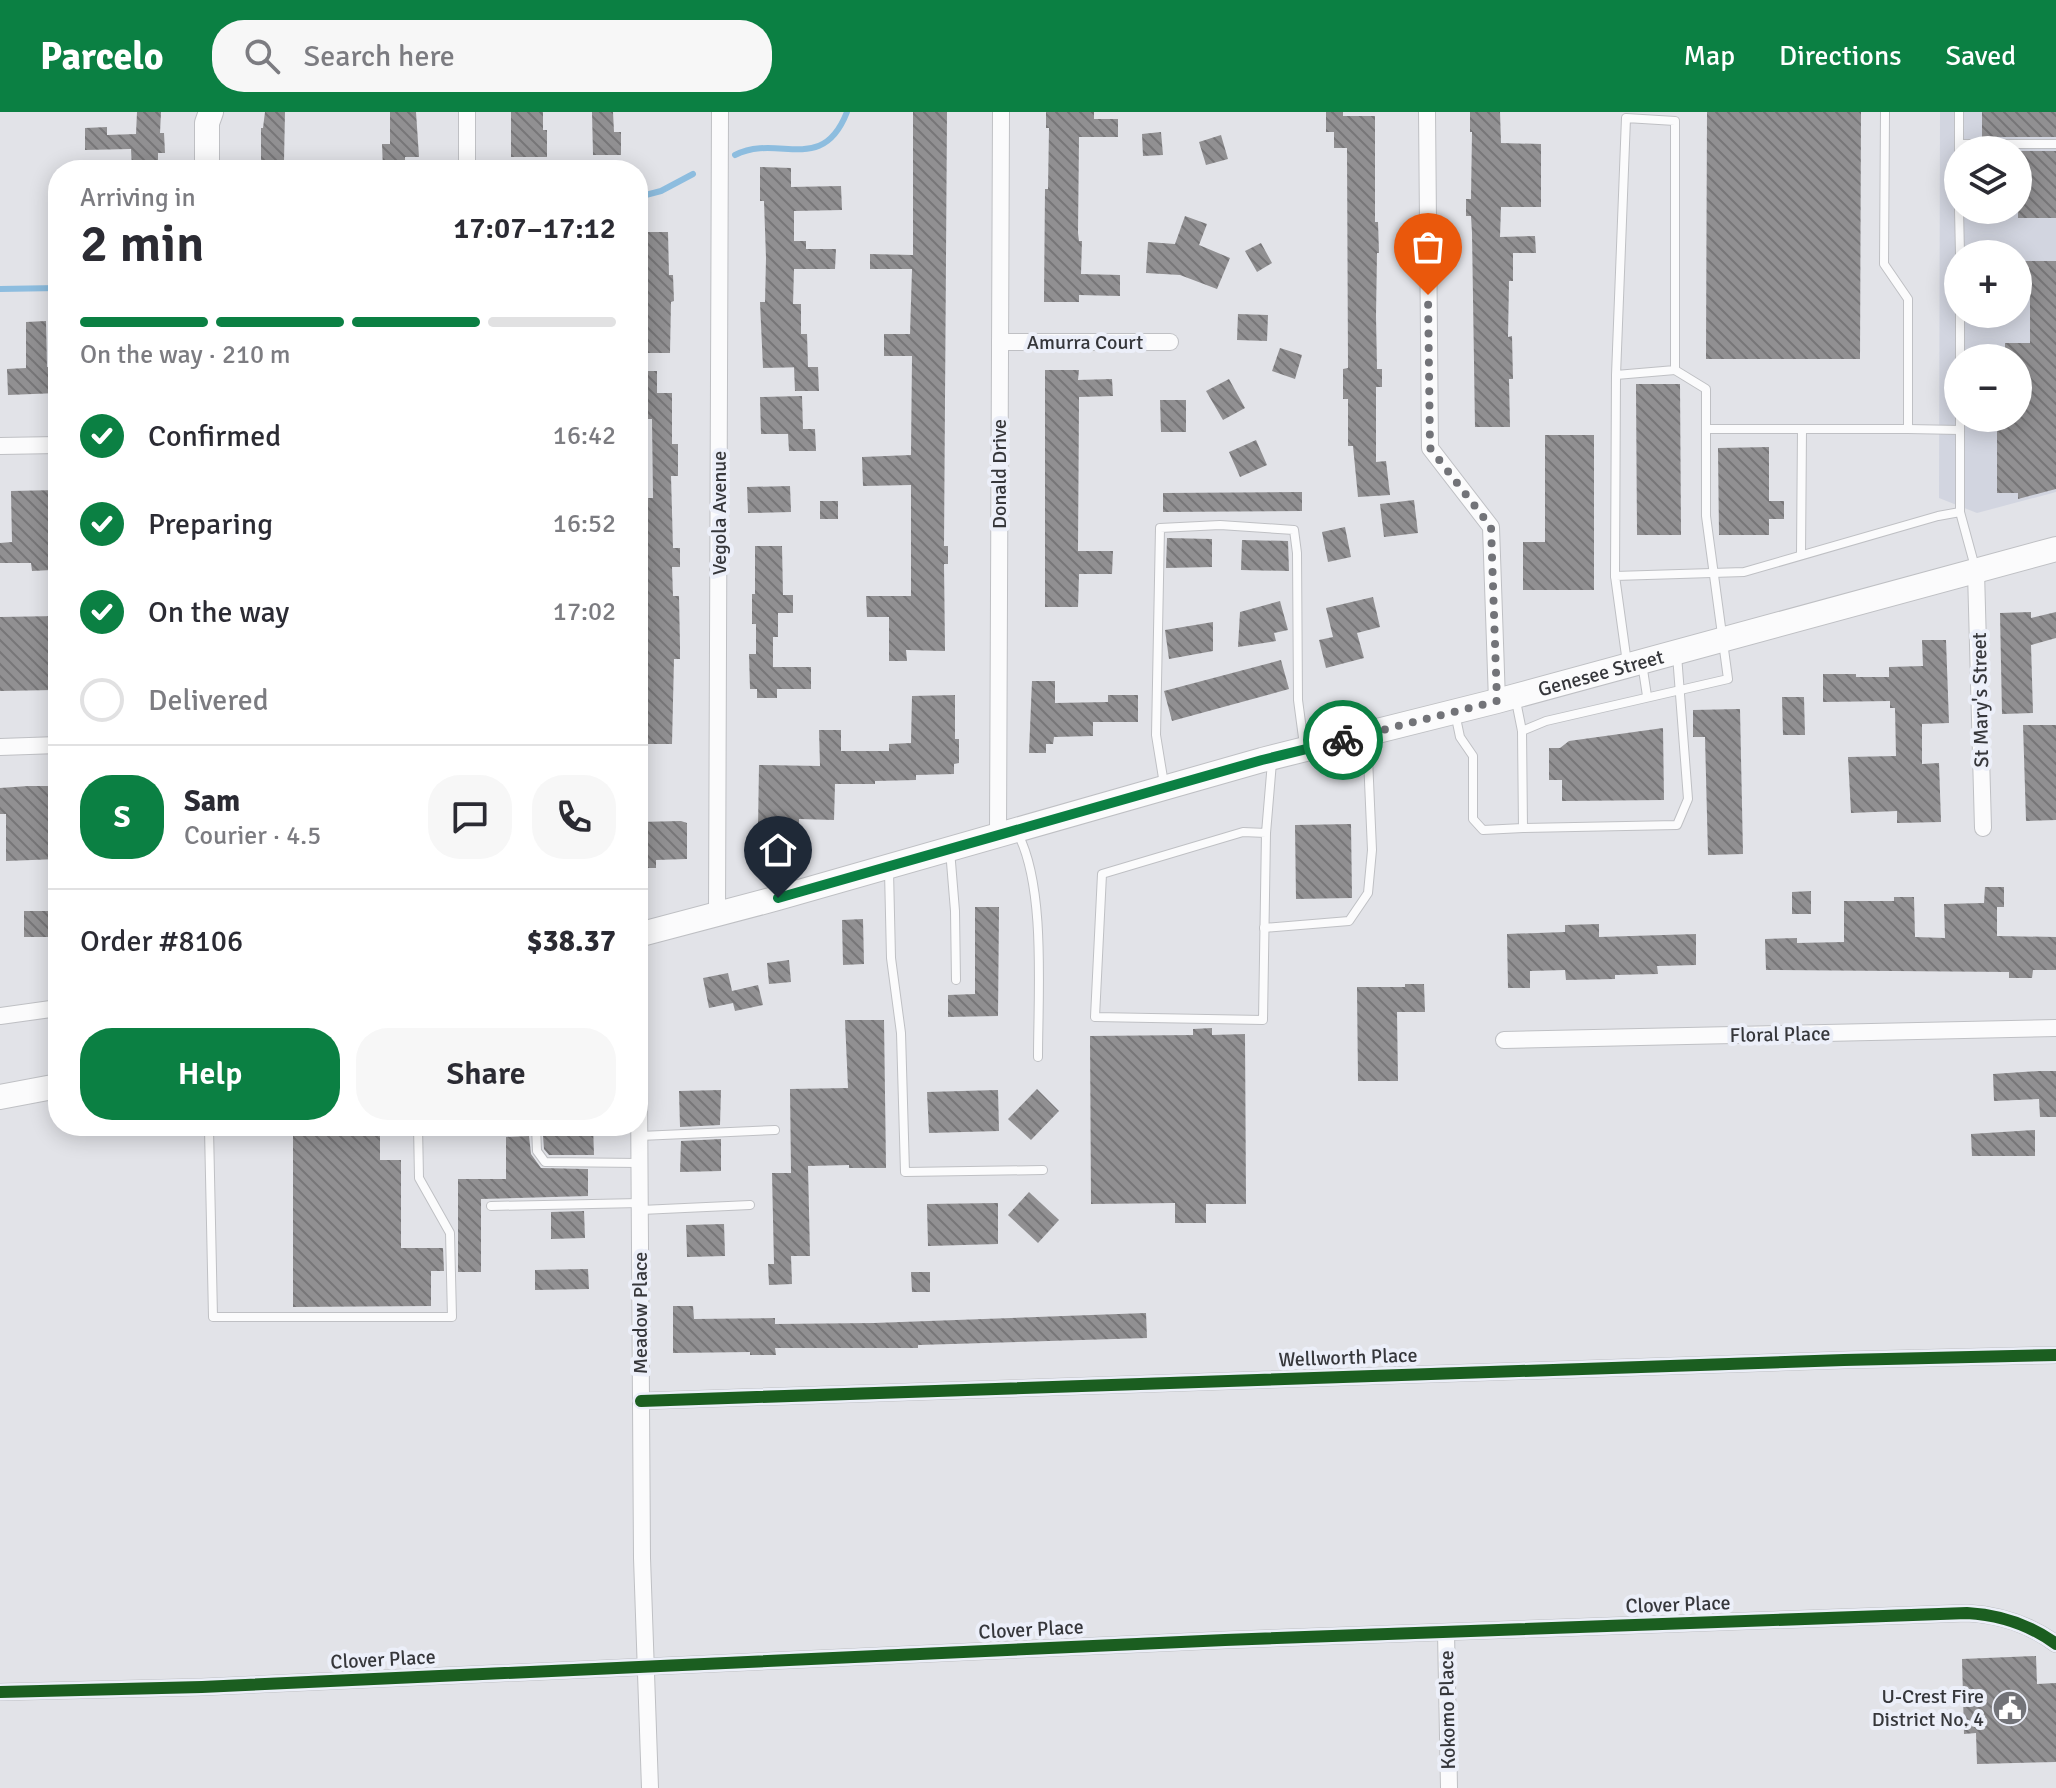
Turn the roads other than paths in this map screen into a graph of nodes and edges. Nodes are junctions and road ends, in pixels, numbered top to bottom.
1 (211, 112) edge
2 (467, 112) edge
3 (720, 112) edge
4 (1001, 112) edge
5 (1427, 112) edge
6 (1885, 112) edge
7 (1959, 112) edge
8 (1626, 115) edge
9 (1959, 136) edge
10 (2056, 144) edge
11 (2032, 145) edge
12 (207, 160) edge
13 (467, 160) edge
14 (1000, 342) junction
15 (1170, 342) dead end
16 (1675, 370) junction
17 (1616, 375) junction
18 (1706, 429) junction
19 (1802, 429) junction
20 (1908, 429) junction
21 (1944, 430) edge
22 (1960, 432) edge
23 (48, 445) edge
24 (0, 446) edge
25 (1960, 512) junction
26 (2056, 549) edge
27 (1801, 555) junction
28 (1712, 572) junction
29 (1976, 572) junction
30 (1615, 576) junction
31 (1721, 641) junction
32 (1677, 653) junction
33 (1635, 664) junction
34 (1682, 688) junction
35 (1647, 696) junction
36 (1506, 699) junction
37 (1455, 712) junction
38 (1522, 731) junction
39 (1367, 734) junction
40 (48, 745) edge
41 (0, 747) edge
42 (1304, 750) junction
43 (1273, 758) junction
44 (1165, 788) junction
45 (1523, 828) junction
46 (1983, 828) dead end
47 (1007, 833) junction
48 (1266, 833) junction
49 (950, 849) junction
50 (889, 866) junction
51 (717, 914) junction
52 (1264, 928) junction
53 (648, 932) edge
54 (956, 980) dead end
55 (48, 1009) edge
56 (0, 1016) edge
57 (2056, 1028) edge
58 (1504, 1040) dead end
59 (1038, 1057) dead end
60 (48, 1088) edge
61 (0, 1097) edge
62 (775, 1130) dead end
63 (207, 1136) edge
64 (418, 1136) edge
65 (536, 1136) edge
66 (639, 1136) edge
67 (648, 1136) edge
68 (639, 1163) junction
69 (1043, 1170) dead end
70 (750, 1205) dead end
71 (491, 1206) dead end
72 (640, 1207) junction
73 (2056, 1355) edge
74 (641, 1401) junction
75 (1446, 1632) junction
76 (2056, 1644) edge
77 (646, 1667) junction
78 (0, 1692) edge
79 (650, 1788) edge
80 (1449, 1788) edge

1 - 12 main road
2 - 13 street
3 - 51 street, Vegola Avenue
4 - 14 street, Donald Drive
5 - 36 street
6 - 20 lane
7 - 9 lane
8 - 16 lane
8 - 17 lane
10 - 11 lane
14 - 15 street, Amurra Court
14 - 47 street, Donald Drive
16 - 17 lane
16 - 18 lane
17 - 30 lane
18 - 19 lane
18 - 28 lane
19 - 20 lane
19 - 27 lane
20 - 21 lane
22 - 25 lane
23 - 24 street
25 - 27 lane
25 - 29 lane
26 - 29 main road, Genesee Street
27 - 28 lane
28 - 30 lane
28 - 31 lane
29 - 31 main road, Genesee Street
29 - 46 street, St Mary's Street
30 - 33 lane
31 - 32 main road, Genesee Street
31 - 34 lane
32 - 33 main road, Genesee Street
32 - 34 lane
33 - 35 lane
33 - 36 main road, Genesee Street
34 - 35 lane
34 - 45 lane
35 - 38 lane
36 - 37 main road, Genesee Street
36 - 38 lane
37 - 39 main road, Genesee Street
37 - 45 lane
38 - 45 lane
39 - 42 main road, Genesee Street
39 - 52 lane
40 - 41 street
42 - 43 main road, Genesee Street
42 - 44 lane
43 - 44 main road, Genesee Street
43 - 48 lane
44 - 47 main road, Genesee Street
47 - 49 main road, Genesee Street
47 - 59 lane
48 - 52 lane
48 - 52 lane
49 - 50 main road, Genesee Street
49 - 54 lane
50 - 51 main road, Genesee Street
50 - 69 lane
51 - 53 main road, Genesee Street
55 - 56 street
57 - 58 street, Floral Place
60 - 61 main road
62 - 67 lane
63 - 64 lane
65 - 68 lane
66 - 68 street, Meadow Place
68 - 72 street, Meadow Place
70 - 72 lane
71 - 72 lane
72 - 74 street, Meadow Place
73 - 74 street, Wellworth Place
74 - 77 street, Meadow Place
75 - 76 street, Clover Place
75 - 77 street, Clover Place
75 - 80 street, Kokomo Place
77 - 78 street, Clover Place
77 - 79 street, Meadow Place

